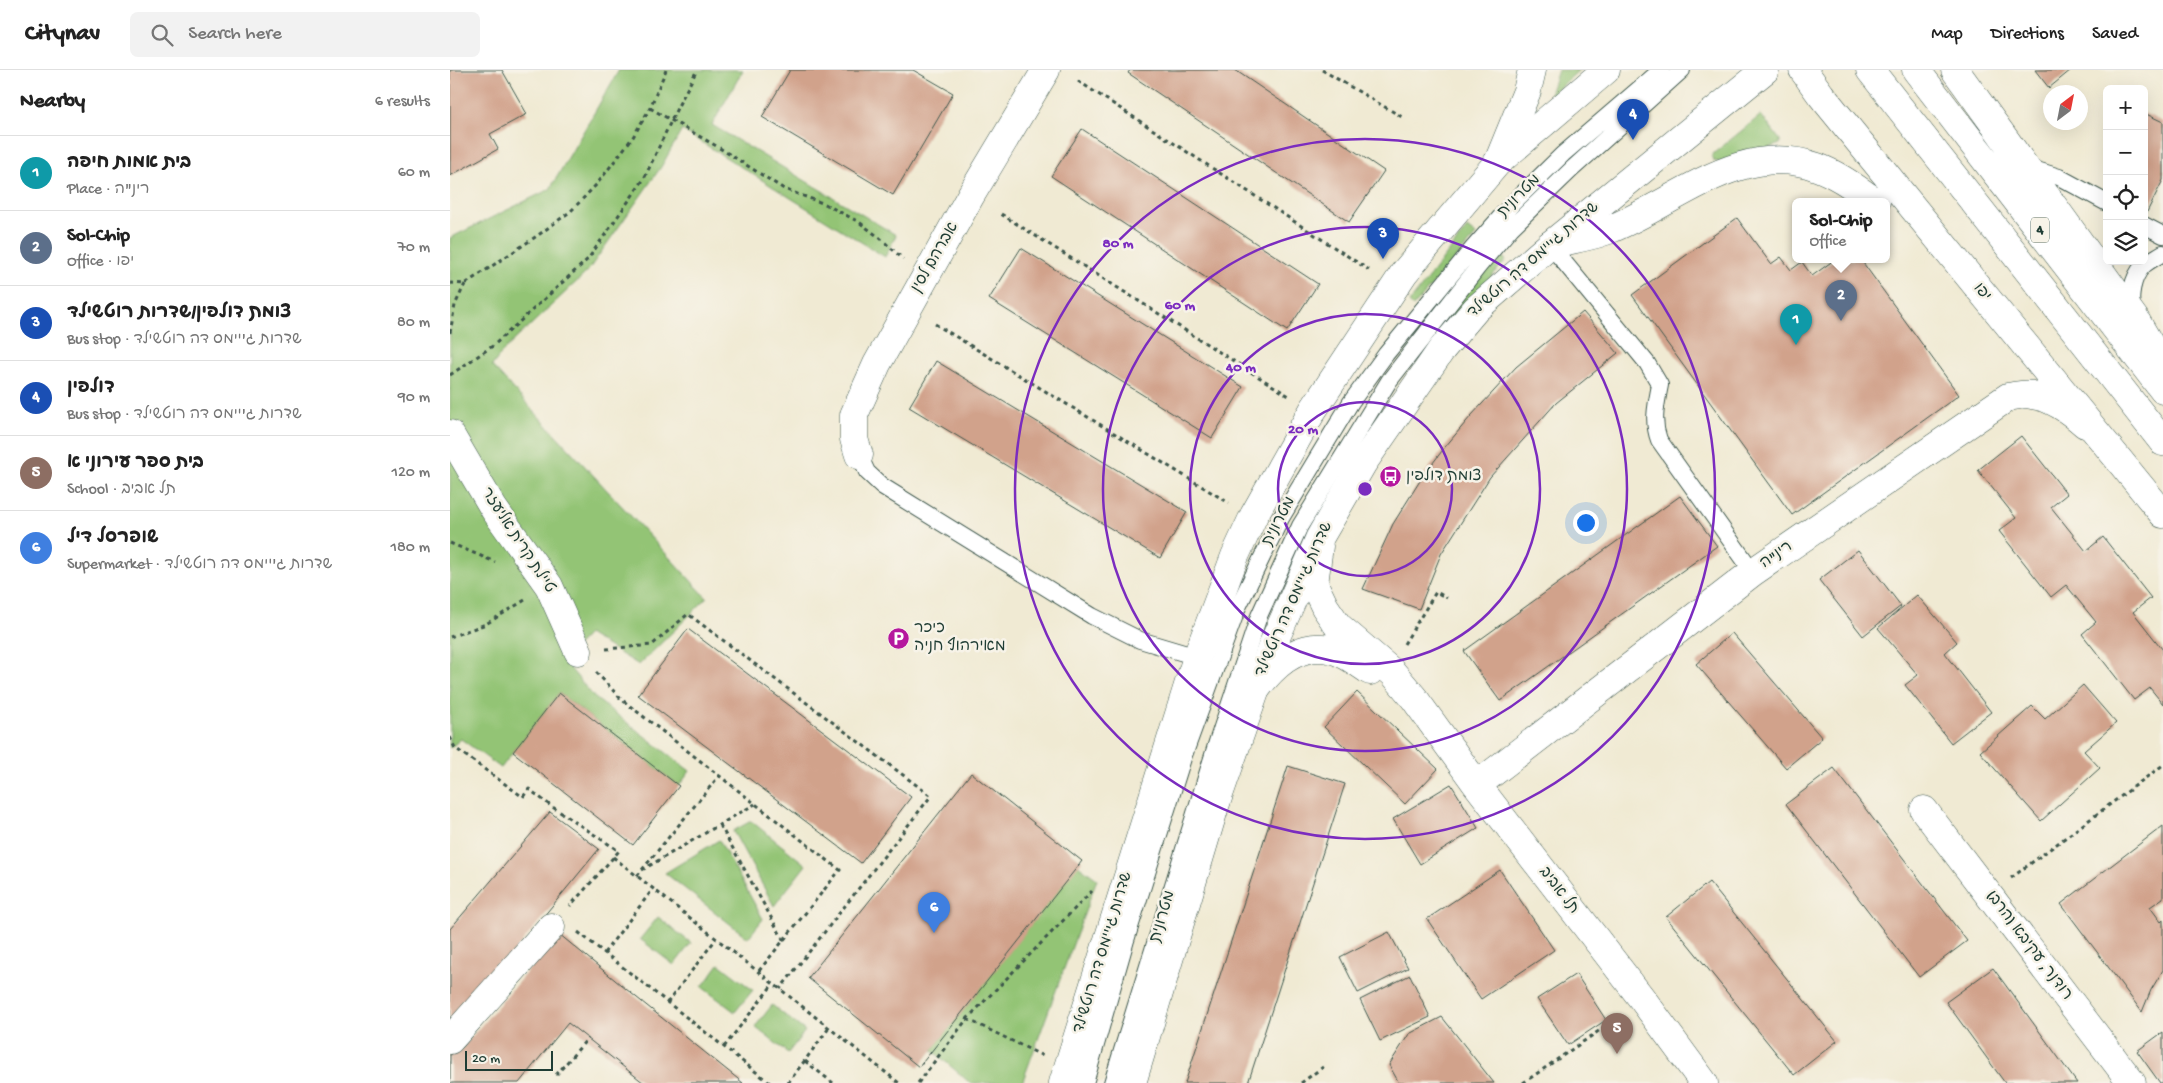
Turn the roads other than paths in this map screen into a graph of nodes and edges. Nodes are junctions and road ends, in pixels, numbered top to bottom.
1 (1046, 70) edge
2 (1532, 70) edge
3 (1606, 70) edge
4 (1660, 70) edge
5 (1682, 70) edge
6 (1765, 70) edge
7 (1803, 70) edge
8 (1870, 70) edge
9 (1916, 70) edge
10 (1955, 70) edge
11 (1498, 162) junction
12 (2026, 167) junction
13 (1870, 198) edge
14 (2103, 201) edge
15 (1890, 213) edge
16 (2148, 227) edge
17 (2163, 236) edge
18 (1550, 244) junction
19 (2163, 253) edge
20 (1987, 301) junction
21 (2135, 319) junction
22 (2163, 366) edge
23 (2163, 390) edge
24 (2095, 432) junction
25 (450, 434) edge
26 (2163, 442) edge
27 (858, 456) joint
28 (2163, 514) edge
29 (1320, 536) junction
30 (1754, 572) junction
31 (578, 651) road end
32 (1197, 657) junction
33 (1256, 689) junction
34 (1414, 698) junction
35 (1477, 785) junction
36 (1924, 810) dead end
37 (555, 923) road end
38 (450, 1040) edge
39 (1063, 1083) edge
40 (1085, 1083) edge
41 (1112, 1083) edge
42 (1132, 1083) edge
43 (1704, 1083) edge
44 (2132, 1083) edge

1 - 27 main road, אברהם לסין
2 - 11 main road
3 - 11 main road, שדרות ג'יימס דה רוטשילד
4 - 40 lane, מטרונית
5 - 41 lane, מטרונית
6 - 18 main road, שדרות ג'יימס דה רוטשילד
7 - 20 main road, יפו
8 - 26 main road
9 - 23 main road, 4
10 - 12 main road
11 - 32 main road, שדרות ג'יימס דה רוטשילד
12 - 14 lane
12 - 21 main road
13 - 18 main road
15 - 20 main road
16 - 17 lane
18 - 29 main road, שדרות ג'יימס דה רוטשילד
18 - 30 lane
19 - 21 lane
20 - 24 main road, יפו
21 - 22 main road
24 - 28 main road, יפו
24 - 30 main road, רינ"ה
25 - 31 main road, טיילת קרית אליעזר
27 - 32 lane
29 - 33 main road, שדרות ג'יימס דה רוטשילד
29 - 34 main road, תל אביב
30 - 35 main road, רינ"ה
32 - 39 main road, שדרות ג'יימס דה רוטשילד
33 - 34 main road, תל אביב
33 - 42 main road, שדרות ג'יימס דה רוטשילד
34 - 35 main road, תל אביב
35 - 43 main road, תל אביב
36 - 44 main road, רודנר, עקיבא (הרב)
37 - 38 main road

